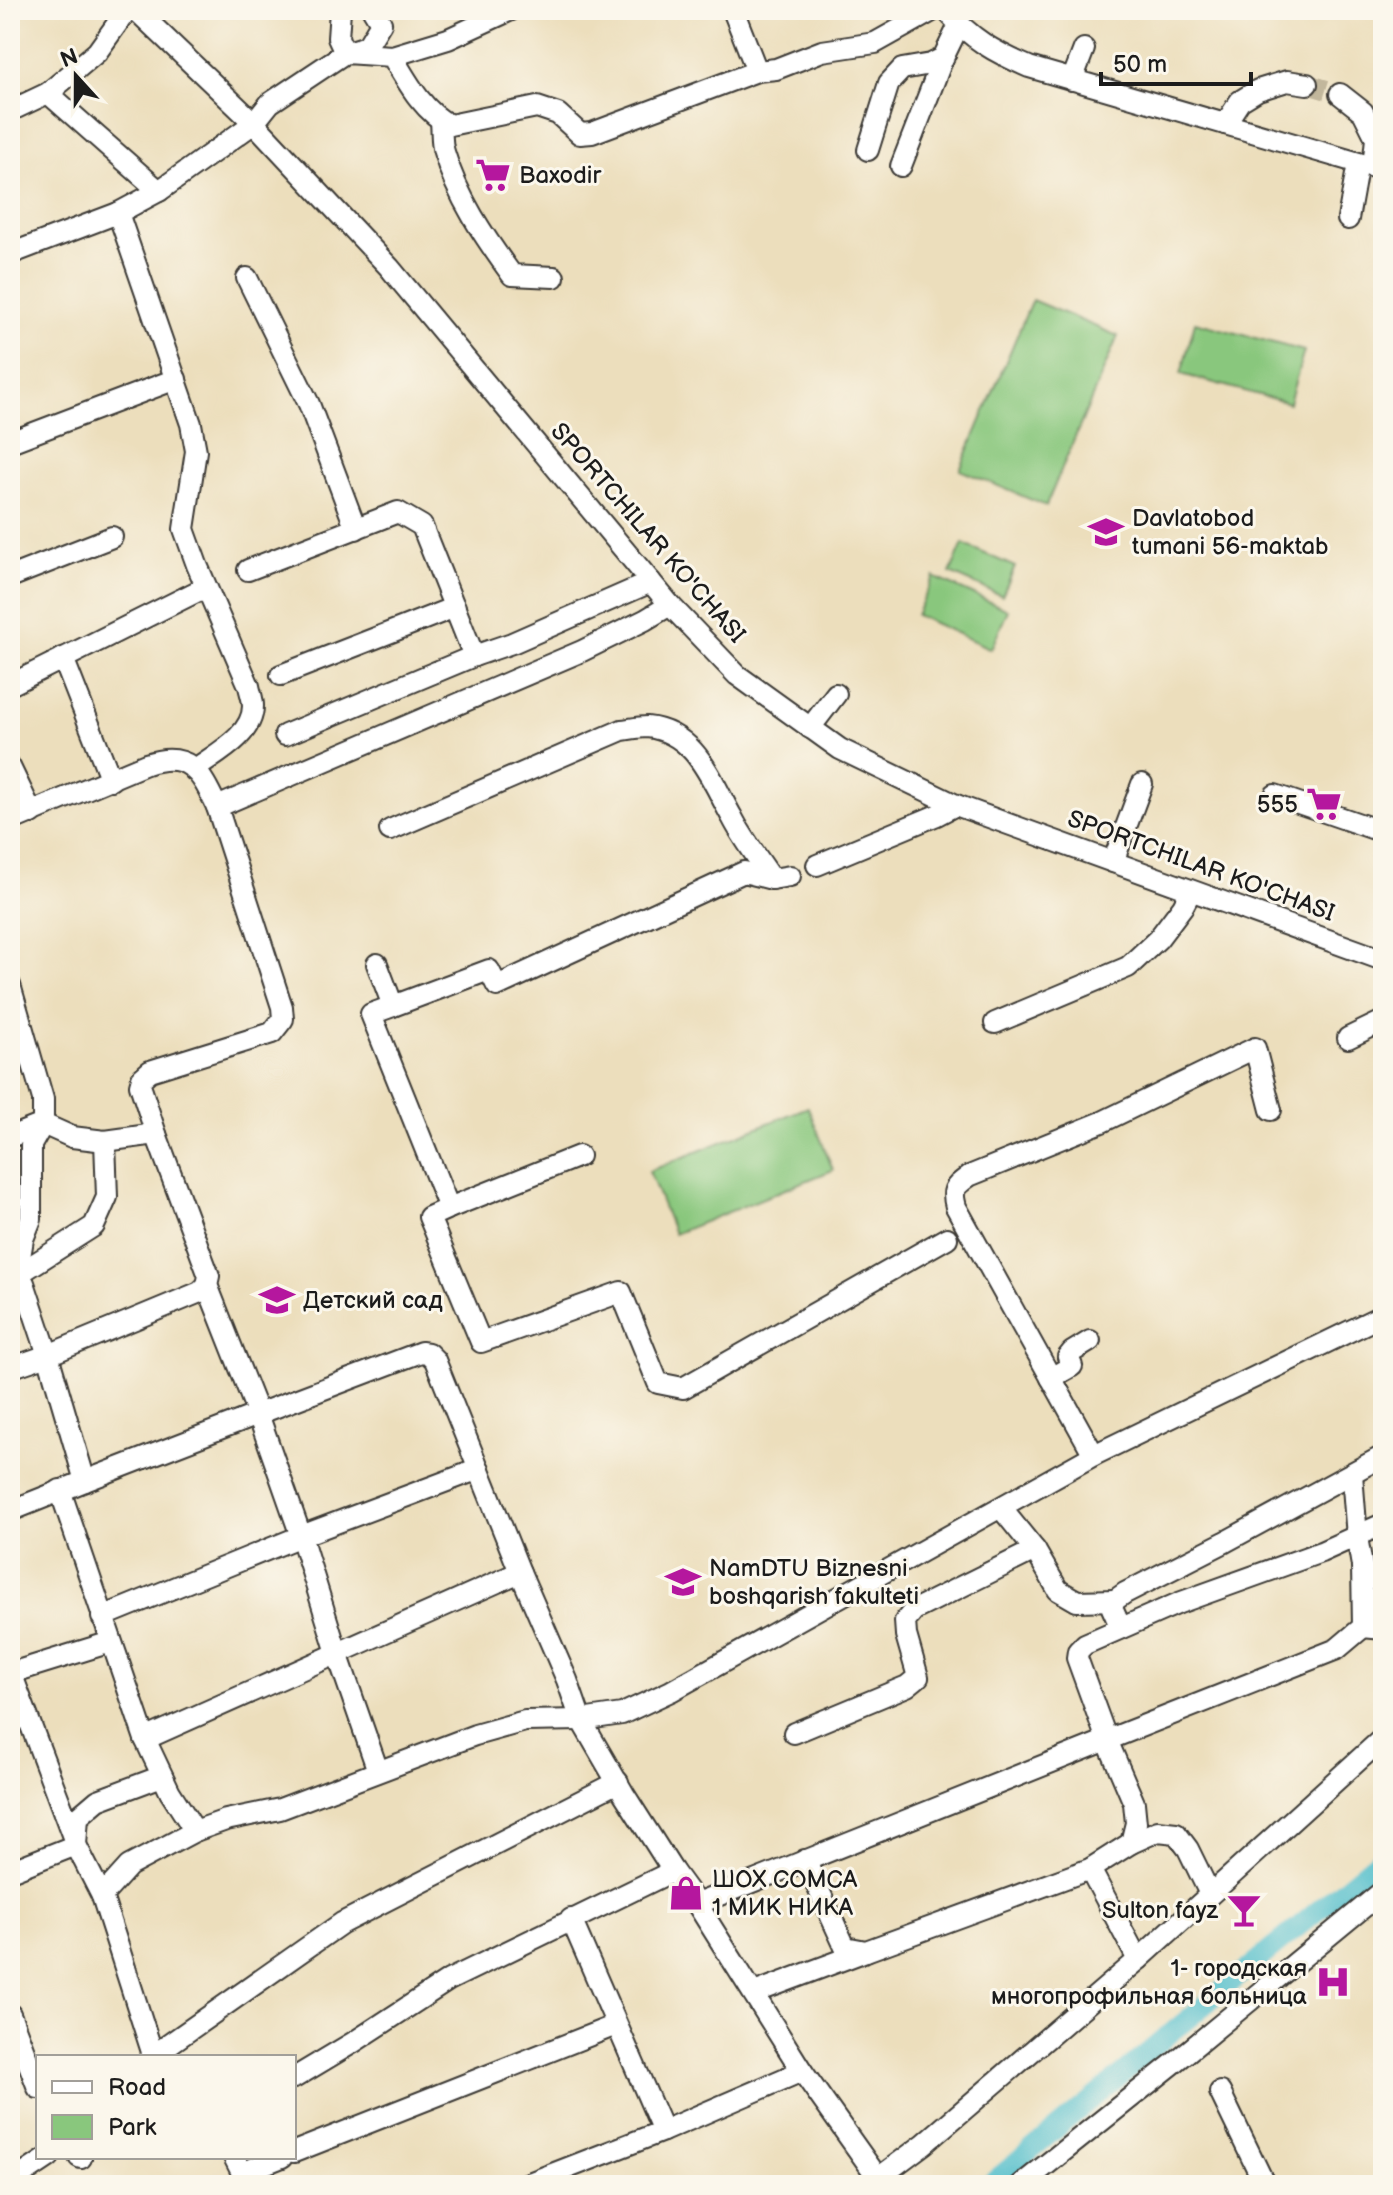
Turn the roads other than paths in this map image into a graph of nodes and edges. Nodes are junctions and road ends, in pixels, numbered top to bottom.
1 (127, 10) edge
2 (136, 10) edge
3 (340, 10) edge
4 (373, 10) edge
5 (511, 10) edge
6 (733, 10) edge
7 (934, 10) edge
8 (952, 18) edge
9 (1084, 49) dead end
10 (345, 53) junction
11 (392, 56) junction
12 (943, 58) junction
13 (757, 71) junction
14 (1072, 80) junction
15 (1307, 84) tunnel mouth
16 (48, 93) junction
17 (1340, 94) tunnel mouth
18 (10, 111) edge
19 (441, 121) junction
20 (254, 123) junction
21 (1225, 124) junction
22 (868, 150) dead end
23 (901, 166) dead end
24 (1371, 167) edge
25 (159, 191) junction
26 (118, 213) junction
27 (1348, 219) dead end
28 (10, 254) edge
29 (554, 277) dead end
30 (247, 278) dead end
31 (176, 379) junction
32 (10, 442) edge
33 (356, 529) junction
34 (112, 537) dead end
35 (248, 570) dead end
36 (10, 577) edge
37 (651, 582) junction
38 (206, 587) junction
39 (670, 605) junction
40 (455, 607) junction
41 (474, 656) junction
42 (63, 658) junction
43 (281, 675) dead end
44 (10, 685) edge
45 (836, 694) dead end
46 (810, 728) junction
47 (285, 735) dead end
48 (10, 767) edge
49 (194, 770) junction
50 (111, 780) junction
51 (1142, 784) dead end
52 (1275, 795) dead end
53 (956, 805) junction
54 (217, 807) junction
55 (32, 813) junction
56 (10, 821) edge
57 (390, 830) dead end
58 (1383, 832) edge
59 (1113, 862) junction
60 (817, 865) dead end
61 (1187, 898) junction
62 (1383, 960) edge
63 (377, 964) dead end
64 (12, 999) edge
65 (393, 1006) junction
66 (1383, 1021) edge
67 (995, 1023) dead end
68 (1348, 1038) dead end
69 (1271, 1110) dead end
70 (43, 1124) junction
71 (156, 1134) junction
72 (10, 1137) edge
73 (105, 1141) junction
74 (579, 1156) dead end
75 (449, 1208) junction
76 (947, 1238) dead end
77 (16, 1241) edge
78 (13, 1275) edge
79 (207, 1285) junction
80 (1383, 1315) edge
81 (1090, 1341) dead end
82 (48, 1355) junction
83 (10, 1368) edge
84 (1051, 1378) junction
85 (258, 1414) junction
86 (1094, 1455) junction
87 (1383, 1456) edge
88 (479, 1469) junction
89 (1352, 1474) junction
90 (85, 1481) junction
91 (60, 1490) junction
92 (1001, 1508) junction
93 (10, 1511) edge
94 (1383, 1524) edge
95 (301, 1536) junction
96 (1357, 1537) junction
97 (1035, 1550) junction
98 (520, 1572) junction
99 (1115, 1600) junction
100 (102, 1617) junction
101 (1121, 1628) junction
102 (1373, 1628) edge
103 (111, 1642) junction
104 (337, 1653) junction
105 (11, 1672) edge
106 (581, 1720) junction
107 (794, 1733) dead end
108 (1383, 1738) edge
109 (145, 1739) junction
110 (1107, 1740) junction
111 (378, 1771) junction
112 (162, 1776) junction
113 (618, 1782) junction
114 (195, 1831) junction
115 (1131, 1843) junction
116 (76, 1845) junction
117 (805, 1860) junction
118 (1090, 1869) junction
119 (10, 1871) edge
120 (673, 1871) junction
121 (1383, 1891) edge
122 (1210, 1894) junction
123 (102, 1896) junction
124 (697, 1904) junction
125 (571, 1919) junction
126 (866, 1951) junction
127 (1138, 1960) junction
128 (754, 1993) junction
129 (10, 2014) edge
130 (616, 2025) junction
131 (153, 2055) edge
132 (154, 2055) edge
133 (802, 2071) junction
134 (296, 2077) edge
135 (36, 2083) edge
136 (1220, 2092) dead end
137 (663, 2131) junction
138 (296, 2151) edge
139 (46, 2159) edge
140 (277, 2159) edge
141 (241, 2172) edge
142 (10, 2183) edge
143 (877, 2183) edge
144 (524, 2185) edge
145 (1021, 2185) edge
146 (1265, 2185) edge

1 - 16 street
2 - 20 street, SPORTCHILAR KO'CHASI
3 - 10 street
4 - 10 street
5 - 11 street
6 - 13 street
7 - 13 street
8 - 12 street
8 - 14 street
9 - 14 street
10 - 11 street
10 - 20 street
11 - 19 street
12 - 22 street
12 - 23 street
13 - 19 street
14 - 21 street
15 - 21 street
16 - 18 street
16 - 25 street
17 - 24 street
19 - 29 street
20 - 25 street
20 - 37 street, SPORTCHILAR KO'CHASI
21 - 24 street
24 - 27 street
25 - 26 street
26 - 28 street
26 - 31 street
30 - 33 street
31 - 32 street
31 - 38 street
33 - 35 street
33 - 40 street
34 - 36 street
37 - 39 street, SPORTCHILAR KO'CHASI
37 - 41 street
38 - 42 street
38 - 49 street
39 - 46 street, SPORTCHILAR KO'CHASI
39 - 54 street
40 - 41 street
40 - 43 street
41 - 47 street
42 - 44 street
42 - 50 street
45 - 46 street
46 - 53 street, SPORTCHILAR KO'CHASI
48 - 55 street
49 - 50 street
49 - 54 street
50 - 55 street
51 - 59 street
52 - 58 street
53 - 59 street, SPORTCHILAR KO'CHASI
53 - 60 street
54 - 71 street
55 - 56 street
57 - 65 street
59 - 61 street, SPORTCHILAR KO'CHASI
61 - 62 street, SPORTCHILAR KO'CHASI
61 - 67 street
63 - 65 street
64 - 70 street
65 - 75 street
66 - 68 street
69 - 84 street
70 - 72 street
70 - 73 street
70 - 77 street
71 - 73 street
71 - 79 street
73 - 78 street
74 - 75 street
75 - 76 street
77 - 78 street
78 - 82 street
79 - 82 street
79 - 85 street
80 - 86 street
81 - 84 street
82 - 83 street
82 - 90 street
84 - 86 street
85 - 88 street
85 - 90 street
85 - 95 street
86 - 92 street
87 - 89 street
88 - 95 street
88 - 98 street
89 - 96 street
89 - 99 street
90 - 91 street
91 - 93 street
91 - 100 street
92 - 97 street
92 - 106 street
94 - 96 street
95 - 100 street
95 - 104 street
96 - 101 street
96 - 102 street
97 - 99 street
97 - 107 street
98 - 104 street
98 - 106 street
99 - 101 street
100 - 103 street
101 - 110 street
102 - 110 street
103 - 105 street
103 - 109 street
104 - 109 street
104 - 111 street
105 - 116 street
106 - 111 street
106 - 113 street
108 - 122 street
109 - 112 street
110 - 115 street
110 - 117 street
111 - 114 street
112 - 114 street
112 - 116 street
113 - 120 street
113 - 132 street
114 - 123 street
115 - 118 street
115 - 122 street
116 - 119 street
116 - 123 street
117 - 124 street
117 - 126 street
118 - 126 street
118 - 127 street
120 - 124 street
120 - 125 street
121 - 145 street
122 - 127 street
123 - 131 street
124 - 128 street
125 - 130 street
125 - 134 street
126 - 128 street
127 - 143 street
128 - 133 street
129 - 135 street
130 - 137 street
130 - 138 street
133 - 137 street
133 - 143 street
136 - 146 street
137 - 144 street
139 - 142 street
140 - 141 street

